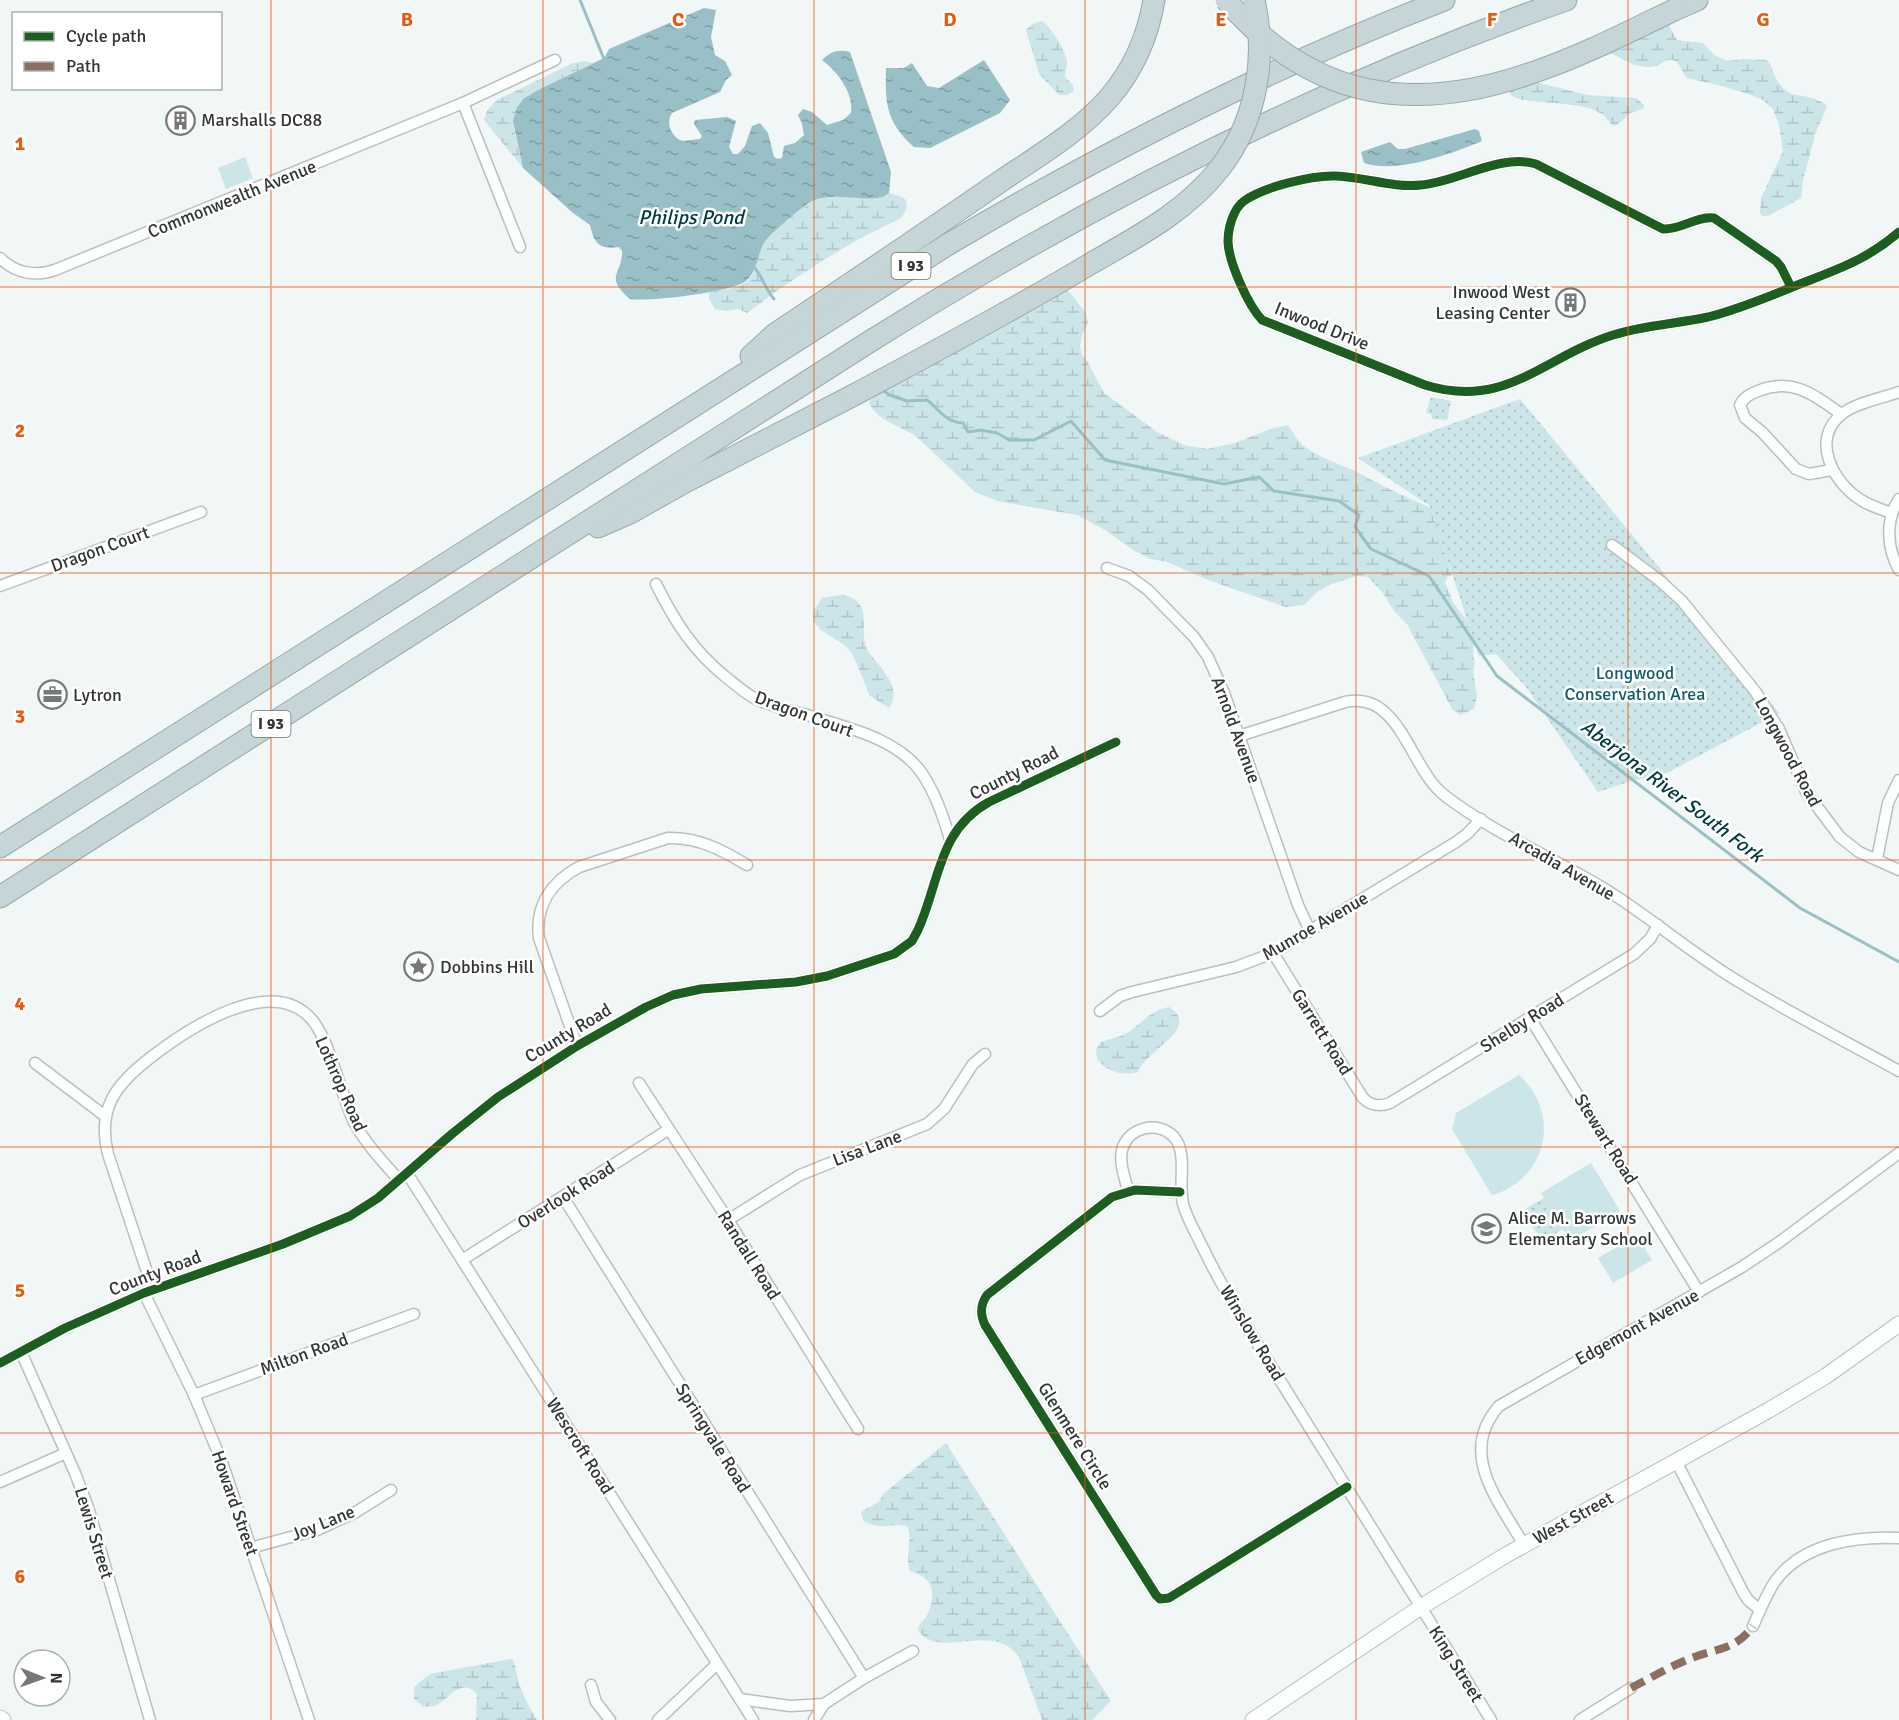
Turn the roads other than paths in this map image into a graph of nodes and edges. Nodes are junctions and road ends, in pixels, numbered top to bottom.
1 (1154, 0) edge
2 (1226, 0) edge
3 (1254, 0) edge
4 (1444, 0) edge
5 (1566, 0) edge
6 (1697, 0) edge
7 (555, 60) dead end
8 (463, 103) junction
9 (1899, 232) edge
10 (520, 247) dead end
11 (0, 258) edge
12 (1791, 287) junction
13 (1899, 392) edge
14 (709, 394) junction
15 (1841, 414) junction
16 (1832, 470) junction
17 (1899, 499) edge
18 (201, 513) dead end
19 (1892, 513) junction
20 (1612, 545) dead end
21 (542, 551) junction
22 (1107, 568) dead end
23 (1899, 570) edge
24 (656, 585) dead end
25 (0, 586) edge
26 (1239, 736) junction
27 (1116, 742) dead end
28 (1899, 780) edge
29 (1481, 819) junction
30 (950, 839) junction
31 (0, 847) edge
32 (1877, 858) junction
33 (747, 865) dead end
34 (1899, 870) edge
35 (0, 897) edge
36 (1658, 925) junction
37 (1310, 931) junction
38 (1273, 953) junction
39 (1100, 1011) dead end
40 (1530, 1018) junction
41 (577, 1046) junction
42 (985, 1054) dead end
43 (35, 1063) dead end
44 (1899, 1071) edge
45 (639, 1083) dead end
46 (1375, 1106) joint
47 (105, 1116) junction
48 (669, 1130) junction
49 (1899, 1153) edge
50 (403, 1176) junction
51 (1128, 1191) junction
52 (1180, 1192) junction
53 (562, 1197) junction
54 (728, 1220) junction
55 (462, 1260) junction
56 (148, 1292) junction
57 (1699, 1292) junction
58 (414, 1314) dead end
59 (1899, 1324) edge
60 (21, 1352) junction
61 (0, 1363) edge
62 (194, 1395) junction
63 (858, 1429) dead end
64 (66, 1453) junction
65 (1676, 1461) junction
66 (0, 1482) edge
67 (1347, 1487) junction
68 (391, 1490) dead end
69 (1899, 1538) edge
70 (1524, 1545) junction
71 (250, 1548) junction
72 (1421, 1607) junction
73 (1760, 1610) junction
74 (1753, 1626) dead end
75 (913, 1651) dead end
76 (717, 1664) junction
77 (864, 1678) junction
78 (591, 1685) dead end
79 (1631, 1688) dead end
80 (740, 1699) junction
81 (824, 1704) junction
82 (150, 1720) edge
83 (309, 1720) edge
84 (610, 1720) edge
85 (658, 1720) edge
86 (753, 1720) edge
87 (814, 1720) edge
88 (1253, 1720) edge
89 (1491, 1720) edge
90 (1580, 1720) edge

1 - 14 highway
2 - 6 highway, bridge
3 - 21 highway, bridge
4 - 14 highway, I 93
5 - 21 highway, I 93
7 - 8 street, Commonwealth Avenue
8 - 10 street
8 - 11 street, Commonwealth Avenue
9 - 12 street, Inwood Drive
12 - 12 street, Inwood Drive
13 - 15 street
14 - 31 highway, I 93
15 - 16 street
15 - 16 street
16 - 19 street
17 - 19 street
18 - 25 street, Dragon Court
19 - 23 street
20 - 32 street, Longwood Road
21 - 35 highway, I 93
22 - 26 street, Arnold Avenue
24 - 30 street, Dragon Court
26 - 29 street, Arcadia Avenue
26 - 37 street, Arnold Avenue
27 - 30 street, County Road
28 - 32 street
29 - 36 street, Arcadia Avenue
29 - 37 street, Munroe Avenue
30 - 41 street, County Road
32 - 34 street, Longwood Road
33 - 41 street
36 - 40 street, Shelby Road
36 - 44 street, Arcadia Avenue
37 - 38 street, Munroe Avenue
38 - 39 street, Munroe Avenue
38 - 46 street, Garrett Road
40 - 46 street, Shelby Road
40 - 57 street, Stewart Road
41 - 50 street, County Road
42 - 54 street, Lisa Lane
43 - 47 street
45 - 48 street, Randall Road
47 - 50 street, Lothrop Road
47 - 56 street, Lothrop Road
48 - 53 street, Overlook Road
48 - 54 street, Randall Road
49 - 57 street, Edgemont Avenue
50 - 55 street, Wescroft Road
50 - 56 street, County Road
51 - 52 street, Glenmere Circle
51 - 52 street, Winslow Road
51 - 67 street, Glenmere Circle
52 - 67 street, Winslow Road
53 - 55 street, Overlook Road
53 - 77 street, Springvale Road
54 - 63 street, Randall Road
55 - 76 street, Wescroft Road
56 - 60 street, County Road
56 - 62 street, Howard Street
57 - 70 street, Edgemont Avenue
58 - 62 street, Milton Road
59 - 65 main road, West Street
60 - 61 street, County Road
60 - 64 street, Lewis Street
62 - 71 street, Howard Street
64 - 66 street
64 - 82 street, Lewis Street
65 - 70 main road, West Street
65 - 73 street
67 - 72 street, Winslow Road
68 - 71 street, Joy Lane
69 - 73 street
70 - 72 main road, West Street
71 - 83 street, Howard Street
72 - 88 main road, West Street
72 - 89 street, King Street
73 - 74 street
75 - 77 street
76 - 80 street, Wescroft Road
76 - 85 street
77 - 81 street
78 - 84 street
79 - 90 street
80 - 81 street
80 - 86 street, Wescroft Road
81 - 87 street

